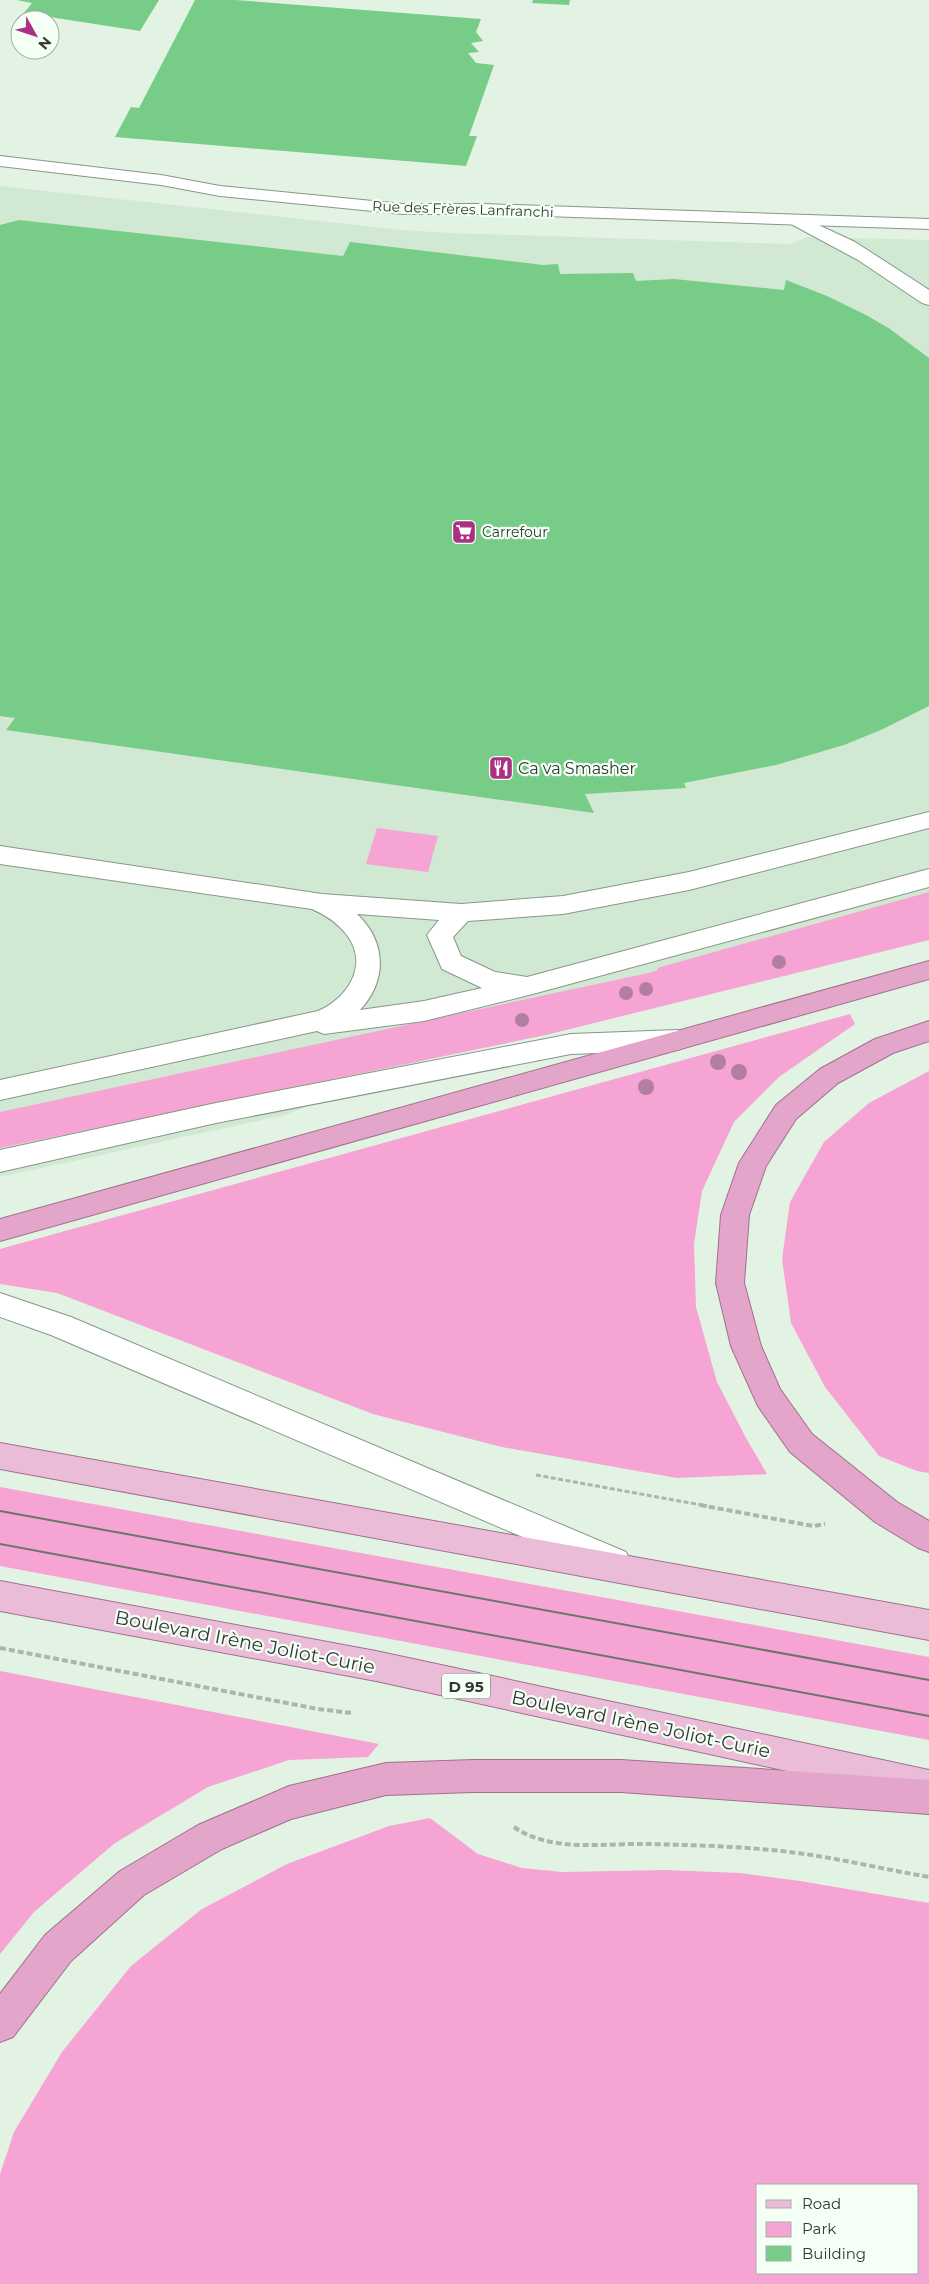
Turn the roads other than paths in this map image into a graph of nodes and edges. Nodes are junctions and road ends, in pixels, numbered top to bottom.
1 (0, 161) edge
2 (797, 220) junction
3 (929, 224) edge
4 (929, 299) edge
5 (929, 820) edge
6 (0, 855) edge
7 (929, 878) edge
8 (317, 902) junction
9 (462, 913) junction
10 (929, 970) edge
11 (529, 986) junction
12 (288, 1029) junction
13 (929, 1032) edge
14 (677, 1040) junction
15 (0, 1090) edge
16 (0, 1161) edge
17 (0, 1230) edge
18 (0, 1305) edge
19 (0, 1456) edge
20 (929, 1538) edge
21 (642, 1573) junction
22 (0, 1596) edge
23 (929, 1625) edge
24 (929, 1786) edge
25 (929, 1797) edge
26 (0, 2024) edge

1 - 2 street, Rue des Frères Lanfranchi
2 - 3 street, Rue des Frères Lanfranchi
2 - 4 street
5 - 9 street
6 - 8 street
7 - 11 street
8 - 9 street
8 - 12 street
9 - 11 street
10 - 14 highway
11 - 12 street
12 - 15 street
13 - 20 highway
14 - 16 street
14 - 17 highway
18 - 21 street
19 - 21 main road
21 - 23 main road
22 - 24 main road, Boulevard Irène Joliot-Curie / D 95
25 - 26 highway

